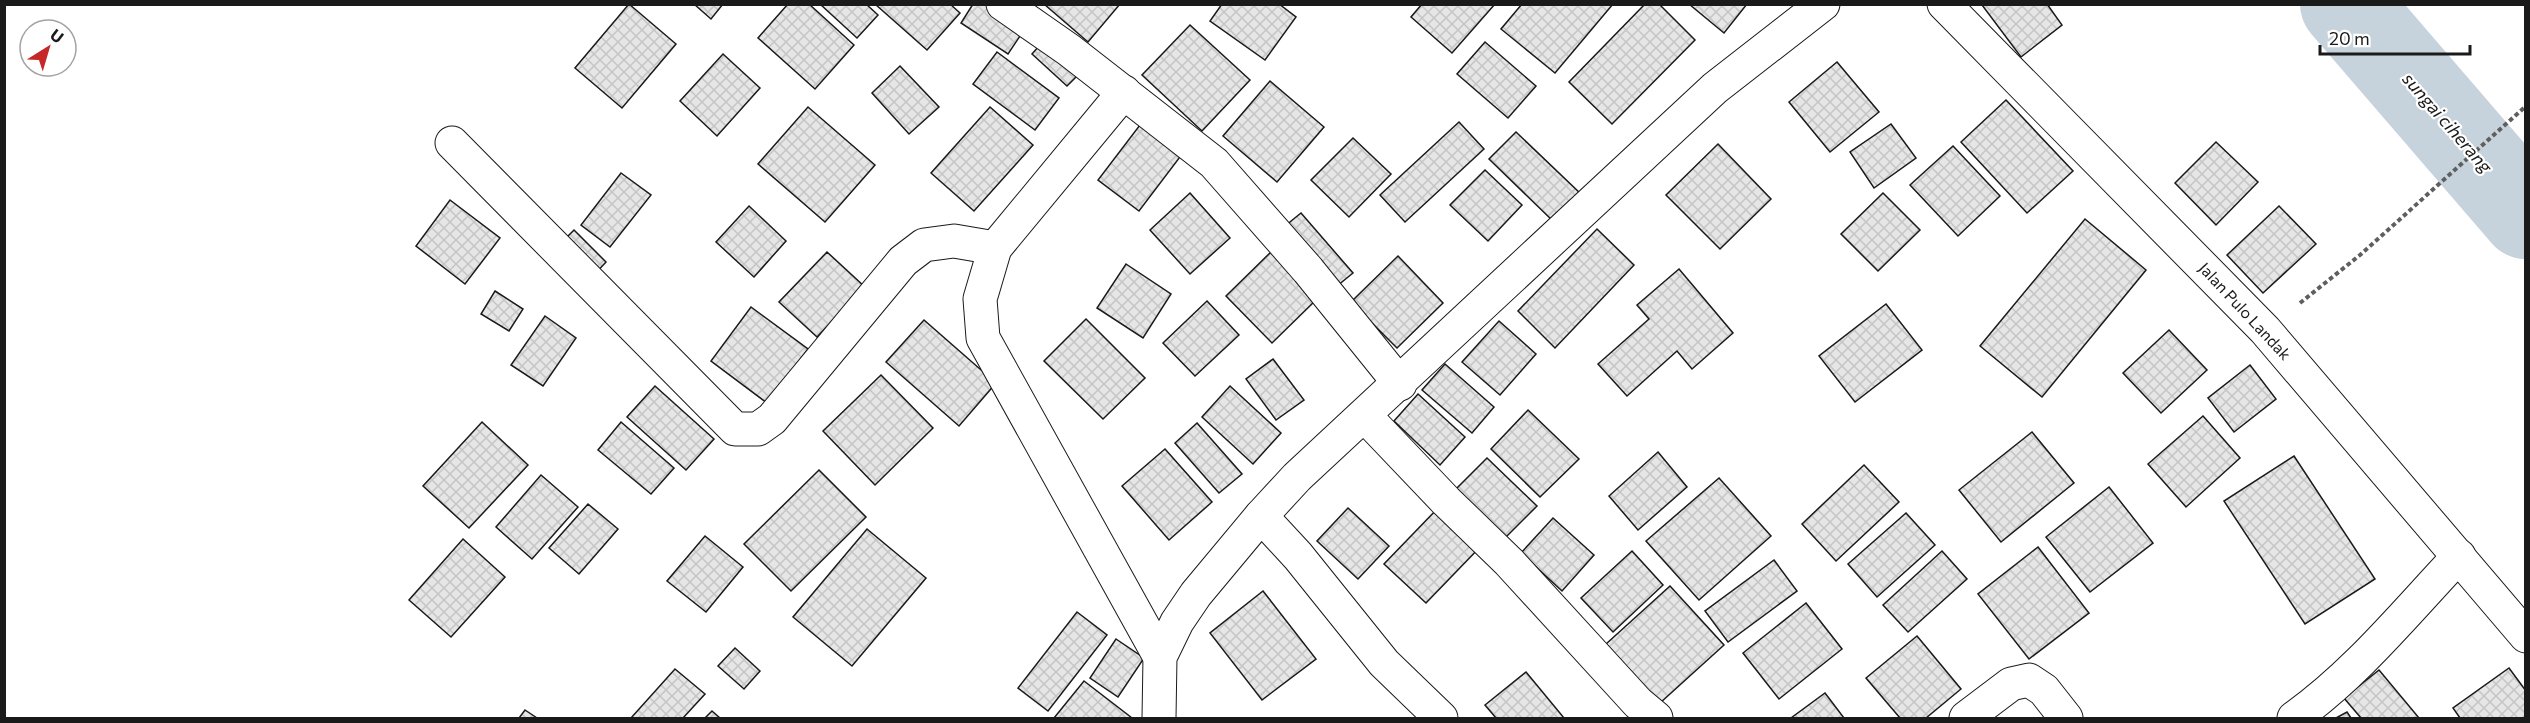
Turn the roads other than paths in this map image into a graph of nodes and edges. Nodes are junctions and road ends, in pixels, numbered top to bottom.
1 (1004, 4) edge
2 (1823, 4) edge
3 (1944, 4) edge
4 (1124, 92) junction
5 (452, 143) dead end
6 (995, 249) junction
7 (1400, 384) junction
8 (1365, 416) junction
9 (1261, 516) junction
10 (2459, 556) junction
11 (2526, 636) edge
12 (1160, 657) junction
13 (1638, 714) edge
14 (1159, 718) edge
15 (1441, 718) edge
16 (1966, 718) edge
17 (2066, 718) edge
18 (2294, 718) edge

1 - 4 street
2 - 7 street
3 - 10 street, Jalan Pulo Landak
4 - 6 street
4 - 7 street
5 - 6 street
6 - 12 street
7 - 8 street
8 - 9 street
8 - 13 street
9 - 12 street
9 - 15 street
10 - 11 street, Jalan Pulo Landak
10 - 18 street
12 - 14 street
16 - 17 street

